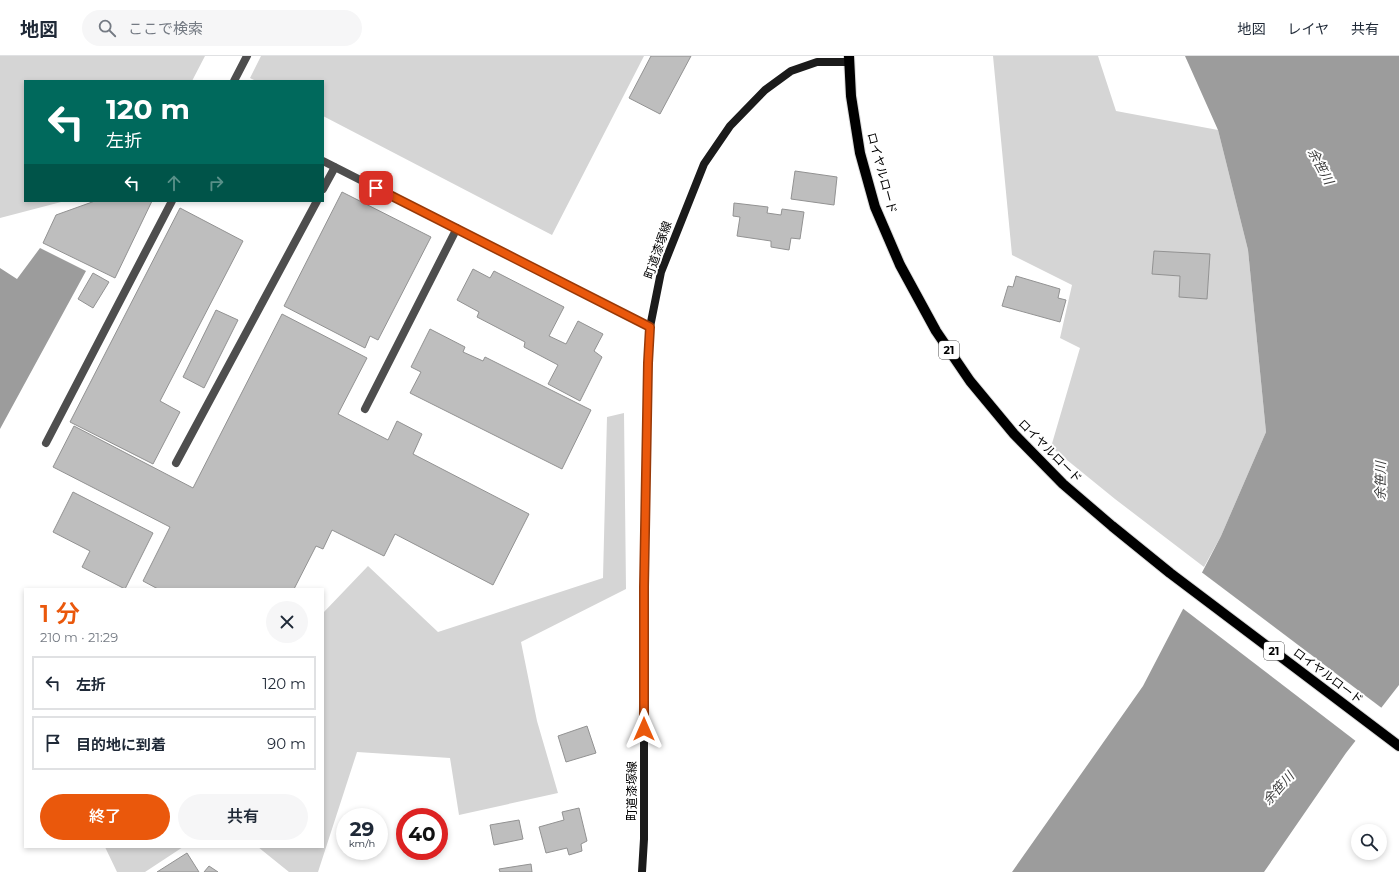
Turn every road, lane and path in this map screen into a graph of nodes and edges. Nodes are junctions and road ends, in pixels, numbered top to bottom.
1 (247, 56) edge
2 (849, 59) edge
3 (235, 80) edge
4 (324, 162) edge
5 (335, 167) junction
6 (324, 187) edge
7 (171, 202) edge
8 (316, 202) edge
9 (457, 228) junction
10 (650, 327) junction
11 (365, 409) dead end
12 (46, 443) dead end
13 (176, 463) dead end
14 (1399, 746) edge
15 (642, 872) edge

1 - 3 lane
2 - 10 street, 町道漆塚線
2 - 14 main road, ロイヤルロード / 21
4 - 5 lane
5 - 6 lane
5 - 9 lane
7 - 12 lane
8 - 13 lane
9 - 10 lane
9 - 11 lane
10 - 15 street, 町道漆塚線

